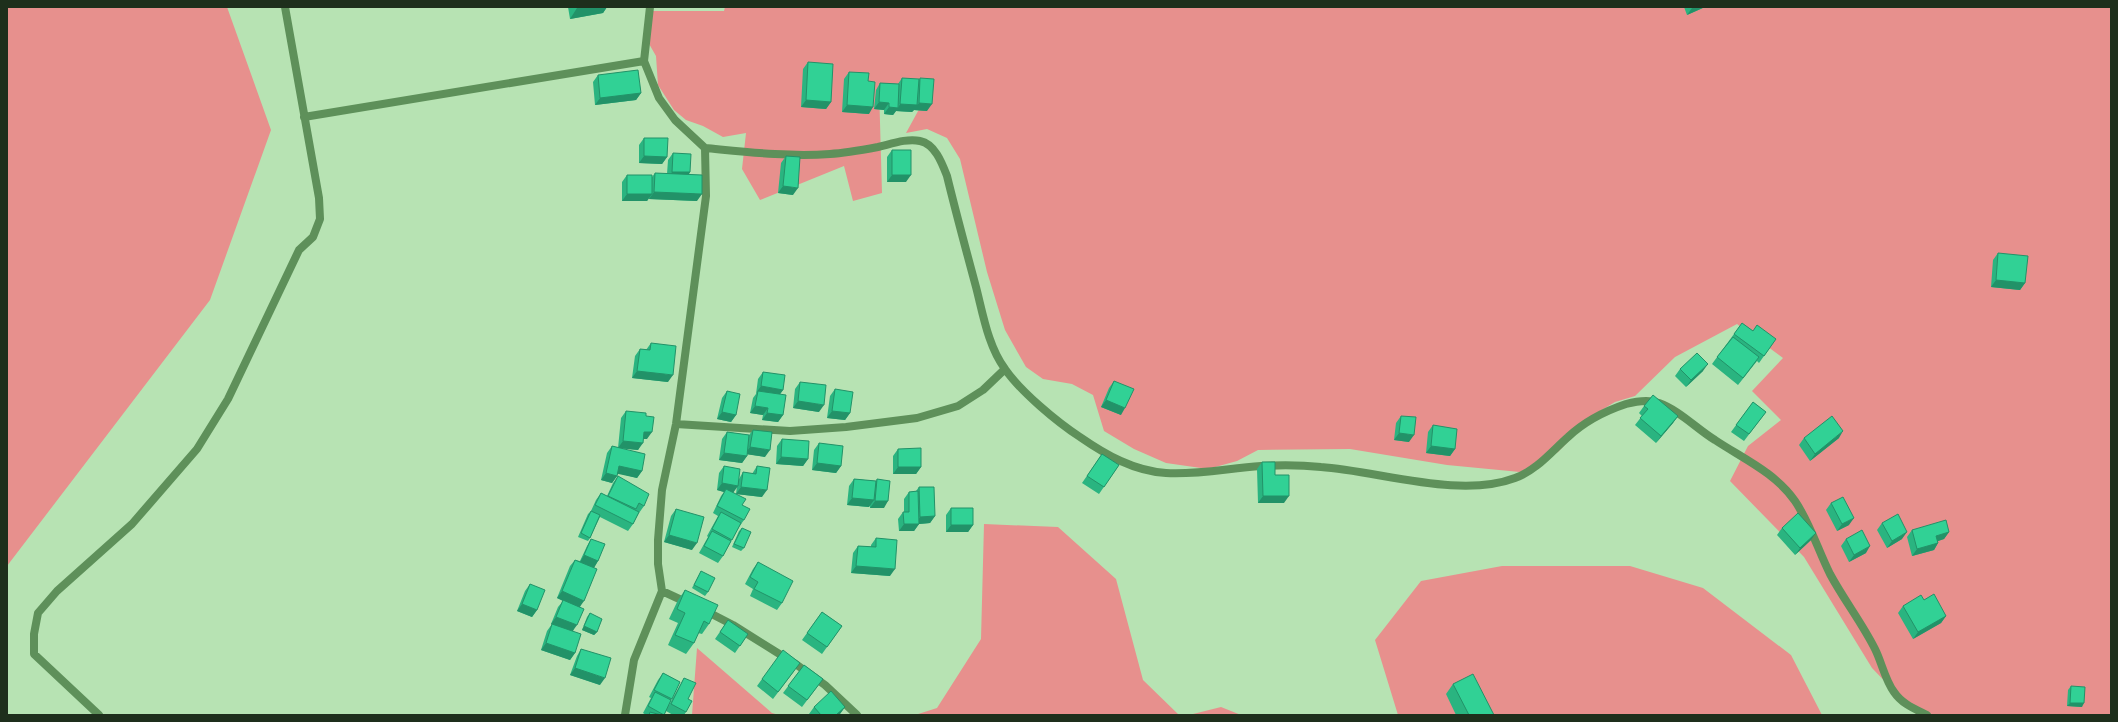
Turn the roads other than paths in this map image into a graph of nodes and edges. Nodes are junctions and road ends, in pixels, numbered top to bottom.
1 (285, 7) edge
2 (650, 7) edge
3 (644, 61) junction
4 (304, 117) junction
5 (705, 148) junction
6 (1005, 369) junction
7 (676, 424) junction
8 (662, 591) junction
9 (99, 715) edge
10 (625, 715) edge
11 (857, 715) edge
12 (1927, 715) edge

1 - 4 street
2 - 3 street
3 - 4 street
3 - 5 street
4 - 9 street
5 - 6 street
5 - 7 street
6 - 7 street
6 - 12 street
7 - 8 street
8 - 10 street
8 - 11 street

